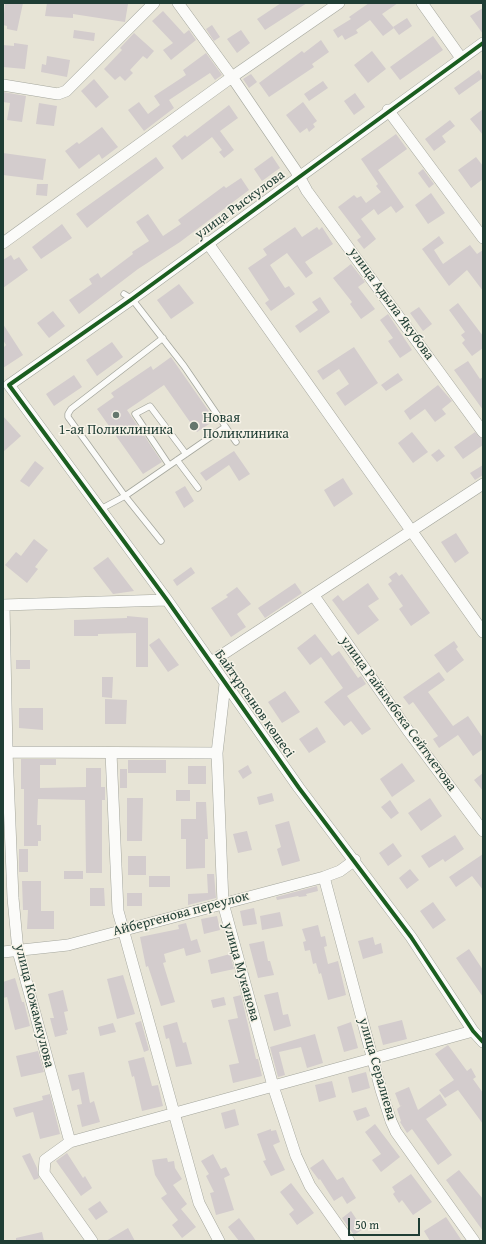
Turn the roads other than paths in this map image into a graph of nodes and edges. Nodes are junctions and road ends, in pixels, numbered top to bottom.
1 (154, 3) edge
2 (178, 3) edge
3 (338, 3) edge
4 (422, 3) edge
5 (482, 44) edge
6 (462, 58) junction
7 (232, 77) junction
8 (3, 85) edge
9 (388, 110) junction
10 (298, 177) junction
11 (483, 238) edge
12 (207, 242) junction
13 (3, 243) edge
14 (128, 297) junction
15 (163, 338) junction
16 (6, 385) edge
17 (225, 427) junction
18 (483, 432) edge
19 (236, 442) dead end
20 (186, 454) junction
21 (177, 460) junction
22 (169, 465) junction
23 (483, 484) edge
24 (198, 488) dead end
25 (125, 496) junction
26 (99, 510) junction
27 (411, 530) junction
28 (161, 541) dead end
29 (314, 596) junction
30 (167, 600) junction
31 (4, 605) edge
32 (483, 632) edge
33 (211, 662) junction
34 (225, 684) junction
35 (7, 752) junction
36 (111, 753) junction
37 (217, 753) junction
38 (483, 831) edge
39 (355, 860) junction
40 (324, 877) junction
41 (223, 903) junction
42 (122, 930) junction
43 (18, 951) junction
44 (3, 952) edge
45 (480, 1037) edge
46 (373, 1058) junction
47 (273, 1086) junction
48 (173, 1113) junction
49 (70, 1142) junction
50 (92, 1241) edge
51 (220, 1241) edge
52 (349, 1241) edge
53 (474, 1241) edge

1 - 8 street
2 - 7 street, улица Адыла Якубова
3 - 7 street
4 - 6 street
5 - 6 street, улица Рыскулова
6 - 9 street, улица Рыскулова
7 - 10 street, улица Адыла Якубова
7 - 13 street
9 - 10 street, улица Рыскулова
9 - 11 street
10 - 12 street, улица Рыскулова
10 - 18 street, улица Адыла Якубова
12 - 14 street, улица Рыскулова
12 - 27 street
14 - 15 lane
14 - 16 street, улица Рыскулова
15 - 17 lane
15 - 25 lane
16 - 26 street, Байтұрсынов көшесі
17 - 19 lane
17 - 20 lane
20 - 21 lane
20 - 22 lane
21 - 22 lane
21 - 24 lane
22 - 25 lane
23 - 27 street
25 - 26 lane
25 - 28 lane
26 - 30 street, Байтұрсынов көшесі
27 - 29 street
27 - 32 street
29 - 33 street
29 - 38 street, улица Райымбека Сейтметова
30 - 31 street
30 - 33 street, Байтұрсынов көшесі
31 - 35 street, улица Кожамкулова
33 - 34 street, Байтұрсынов көшесі
34 - 37 street, улица Муканова
34 - 39 street, Байтұрсынов көшесі
35 - 36 street
35 - 43 street, улица Кожамкулова
36 - 37 street
36 - 42 street
37 - 41 street, улица Муканова
39 - 40 street, Айбергенова переулок
39 - 45 street, Байтұрсынов көшесі
40 - 41 street, Айбергенова переулок
40 - 46 street, улица Сералиева
41 - 42 street, Айбергенова переулок
41 - 47 street, улица Муканова
42 - 43 street, Айбергенова переулок
42 - 48 street
43 - 44 street, Айбергенова переулок
43 - 49 street, улица Кожамкулова
45 - 46 street
46 - 47 street
46 - 53 street, улица Сералиева
47 - 48 street
47 - 52 street, улица Муканова
48 - 49 street
48 - 51 street
49 - 50 street

